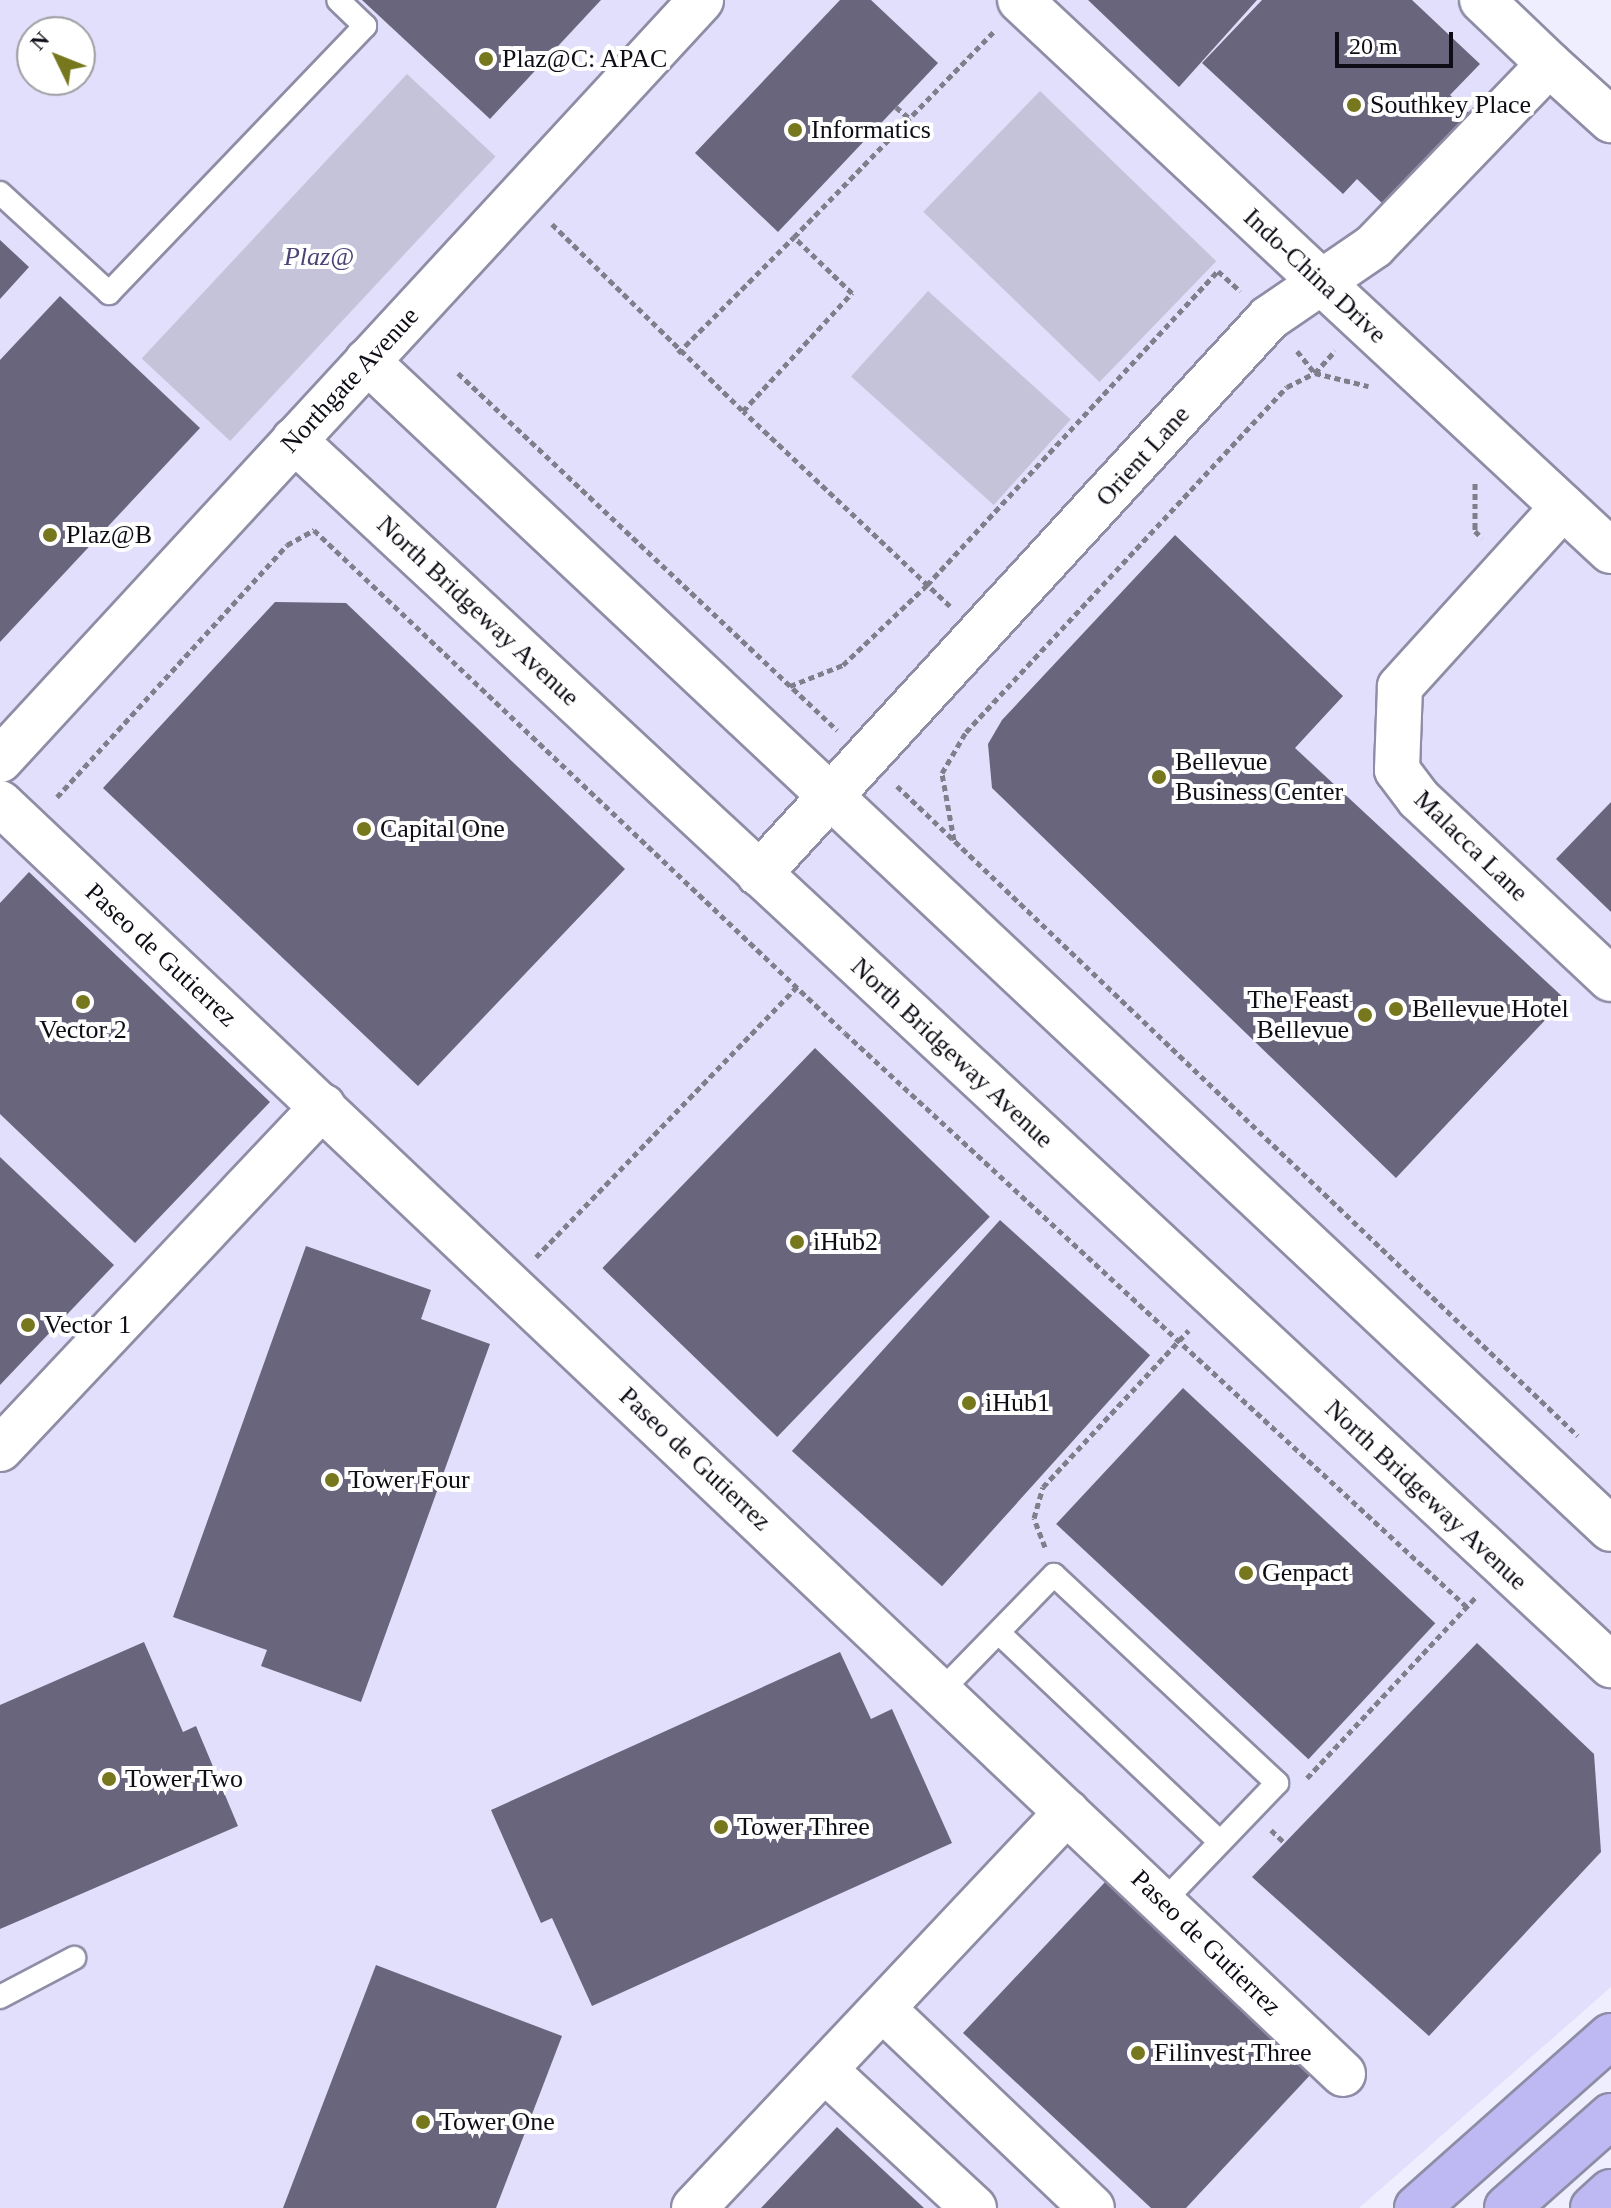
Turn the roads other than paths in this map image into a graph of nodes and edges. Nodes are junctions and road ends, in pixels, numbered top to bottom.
1 (338, 0) edge
2 (701, 0) edge
3 (1482, 0) edge
4 (1021, 1) edge
5 (1549, 64) junction
6 (1611, 120) edge
7 (0, 193) edge
8 (1319, 280) junction
9 (367, 361) junction
10 (294, 440) junction
11 (1563, 507) junction
12 (1611, 551) edge
13 (0, 760) edge
14 (831, 797) junction
15 (0, 803) edge
16 (759, 874) junction
17 (1611, 979) edge
18 (323, 1106) junction
19 (0, 1449) edge
20 (1611, 1529) edge
21 (999, 1633) junction
22 (1611, 1665) edge
23 (941, 1691) junction
24 (1067, 1812) junction
25 (1220, 1842) junction
26 (1164, 1901) junction
27 (74, 1958) dead end
28 (0, 1997) edge
29 (884, 2010) junction
30 (1611, 2036) edge
31 (828, 2073) junction
32 (1343, 2074) dead end
33 (1611, 2116) edge
34 (1611, 2192) edge
35 (694, 2208) edge
36 (974, 2208) edge
37 (1092, 2208) edge
38 (1417, 2208) edge
39 (1507, 2208) edge
40 (1593, 2208) edge

1 - 7 lane
2 - 9 street, Northgate Avenue
3 - 5 street
4 - 8 street, Indo-China Drive
5 - 6 street
5 - 8 street, Orient Lane
8 - 11 street, Indo-China Drive
8 - 14 street, Orient Lane
9 - 10 street, Northgate Avenue
9 - 14 street
10 - 13 street, Northgate Avenue
10 - 16 street, North Bridgeway Avenue
11 - 12 street, Indo-China Drive
11 - 17 street, Malacca Lane
14 - 16 street, Orient Lane
14 - 20 street
15 - 18 street, Paseo de Gutierrez
16 - 22 street, North Bridgeway Avenue
18 - 19 street
18 - 23 street, Paseo de Gutierrez
21 - 23 lane
21 - 25 lane
21 - 25 lane
23 - 24 street, Paseo de Gutierrez
24 - 26 street, Paseo de Gutierrez
24 - 29 street
25 - 26 lane
26 - 32 street, Paseo de Gutierrez
27 - 28 lane
29 - 31 street
29 - 37 street
30 - 38 highway
31 - 35 street
31 - 36 street
33 - 39 highway
34 - 40 highway

